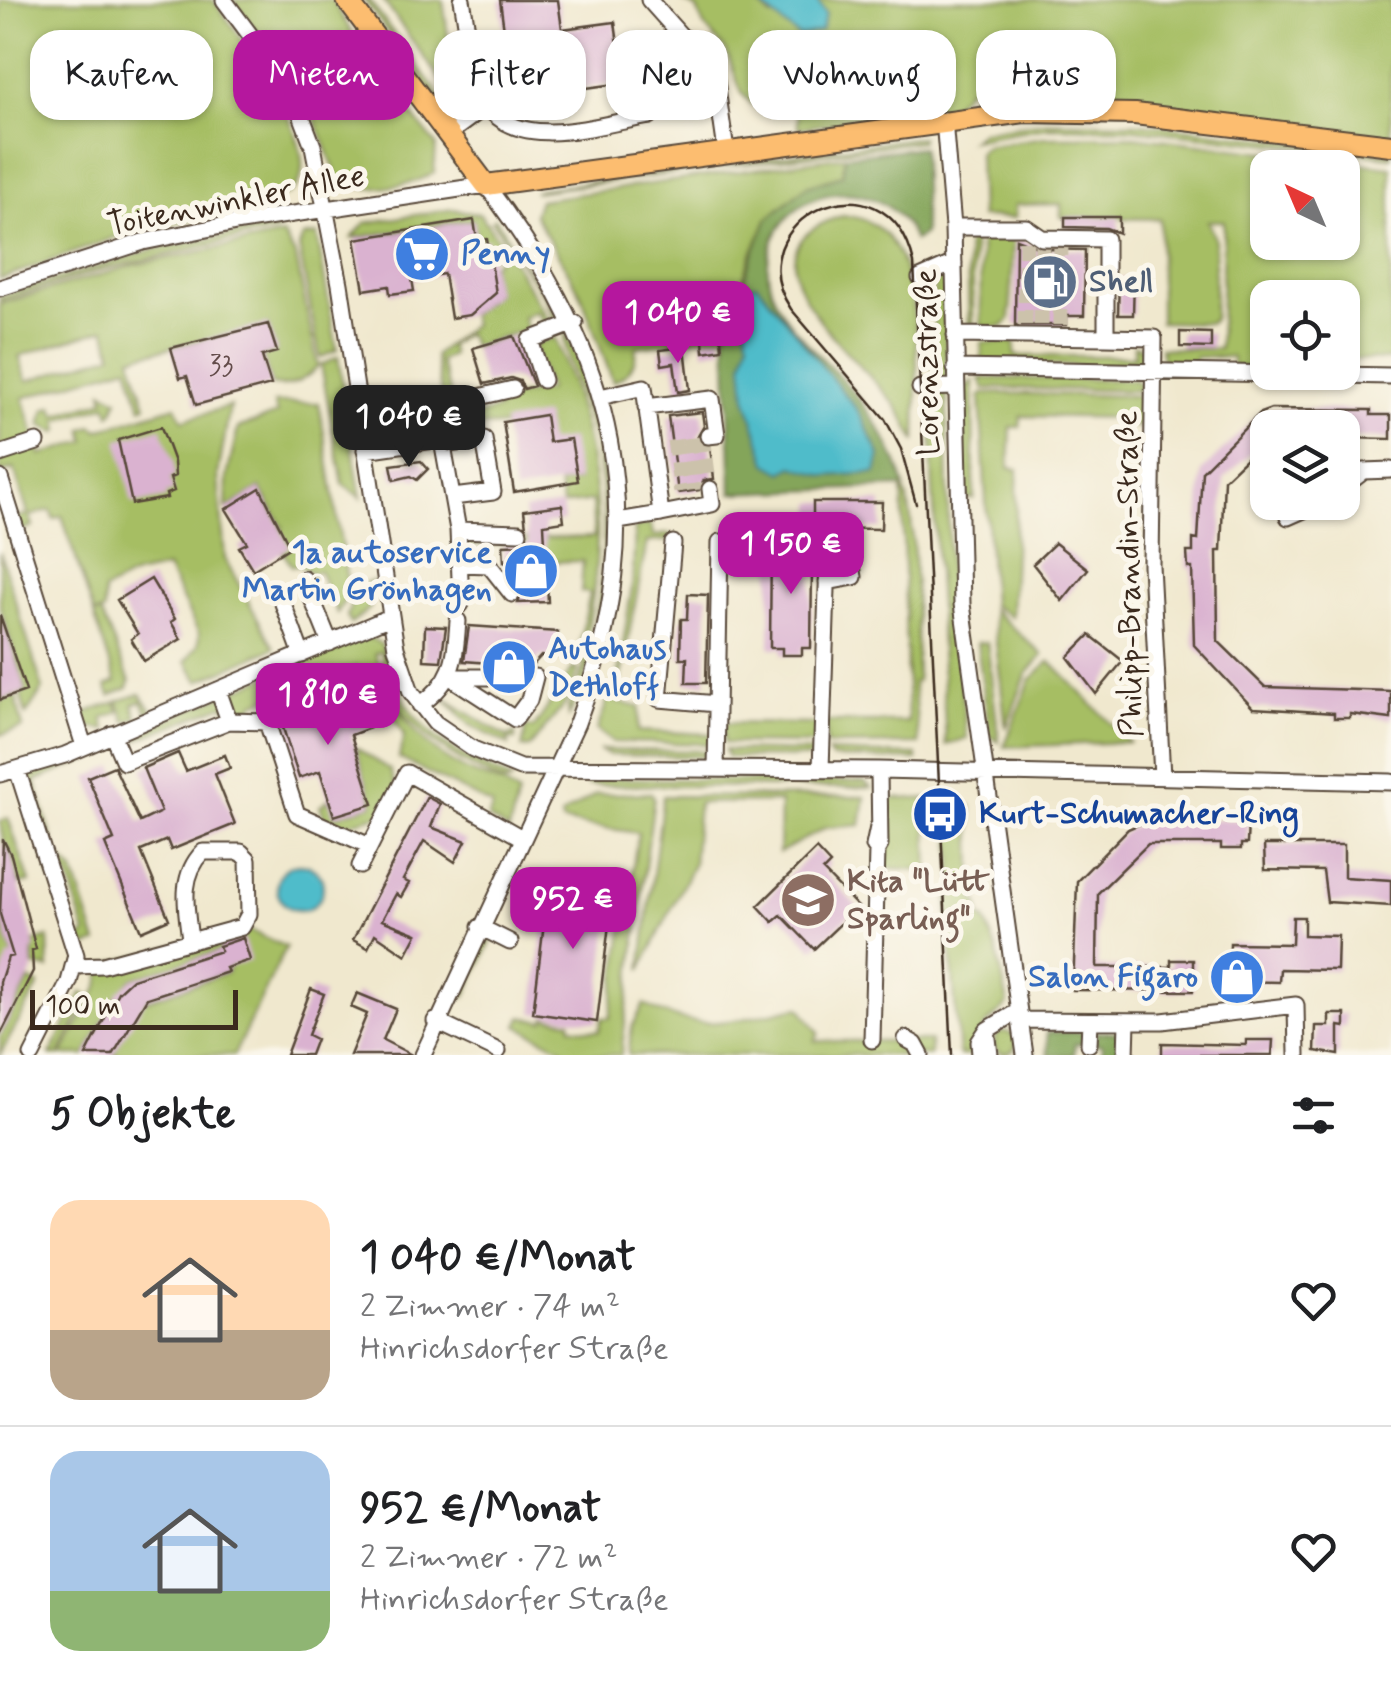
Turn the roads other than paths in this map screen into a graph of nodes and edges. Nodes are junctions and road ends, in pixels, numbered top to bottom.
1 (224, 0) edge
2 (347, 0) edge
3 (462, 0) edge
4 (650, 0) edge
5 (469, 30) edge
6 (677, 30) edge
7 (956, 119) edge
8 (467, 120) edge
9 (504, 120) edge
10 (625, 120) edge
11 (722, 120) edge
12 (944, 120) joint
13 (448, 134) junction
14 (1391, 144) edge
15 (726, 151) junction
16 (486, 185) junction
17 (327, 208) junction
18 (954, 227) junction
19 (954, 263) junction
20 (920, 278) dead end
21 (0, 288) edge
22 (574, 324) junction
23 (955, 335) junction
24 (1106, 338) junction
25 (955, 368) junction
26 (1154, 371) junction
27 (1391, 376) edge
28 (543, 380) dead end
29 (955, 387) junction
30 (920, 388) dead end
31 (513, 389) dead end
32 (600, 397) junction
33 (646, 407) junction
34 (708, 436) tunnel mouth
35 (671, 440) dead end
36 (37, 442) dead end
37 (441, 442) junction
38 (652, 443) junction
39 (365, 450) junction
40 (0, 454) edge
41 (1391, 470) edge
42 (1360, 474) edge
43 (0, 478) edge
44 (453, 497) junction
45 (693, 497) dead end
46 (662, 514) junction
47 (618, 520) junction
48 (458, 530) junction
49 (519, 532) dead end
50 (720, 542) dead end
51 (673, 543) dead end
52 (460, 564) junction
53 (304, 579) dead end
54 (828, 582) dead end
55 (278, 590) dead end
56 (512, 594) dead end
57 (390, 618) junction
58 (330, 643) junction
59 (302, 654) junction
60 (450, 677) junction
61 (218, 690) junction
62 (717, 704) junction
63 (420, 705) junction
64 (229, 722) junction
65 (112, 734) junction
66 (84, 746) junction
67 (557, 767) junction
68 (716, 768) junction
69 (17, 769) junction
70 (821, 769) junction
71 (879, 770) junction
72 (986, 772) junction
73 (0, 774) edge
74 (1162, 776) junction
75 (1391, 782) edge
76 (522, 838) junction
77 (370, 846) junction
78 (360, 866) dead end
79 (480, 927) junction
80 (190, 940) junction
81 (510, 942) dead end
82 (75, 966) junction
83 (1018, 1016) junction
84 (435, 1021) junction
85 (1090, 1021) junction
86 (1127, 1022) junction
87 (987, 1030) junction
88 (906, 1039) dead end
89 (872, 1040) dead end
90 (1089, 1044) dead end
91 (498, 1050) dead end
92 (32, 1055) edge
93 (422, 1055) edge
94 (921, 1055) edge
95 (980, 1055) edge
96 (990, 1055) edge
97 (1025, 1055) edge
98 (1126, 1055) edge
99 (1297, 1055) edge

1 - 17 street
2 - 13 main road
3 - 5 street
4 - 6 street
7 - 14 main road
8 - 13 street
9 - 10 street
11 - 15 street
12 - 15 main road
12 - 18 street, Lorenzstraße
13 - 16 main road
15 - 16 main road
16 - 17 street, Toitenwinkler Allee
16 - 22 street
17 - 21 street, Toitenwinkler Allee
17 - 39 street
18 - 19 street, Lorenzstraße
18 - 24 street
19 - 20 street
19 - 23 street, Lorenzstraße
22 - 28 street
22 - 32 street
23 - 24 street
23 - 25 street, Lorenzstraße
24 - 26 street
25 - 26 street
25 - 29 street, Lorenzstraße
26 - 27 street
26 - 74 street, Philipp-Brandin-Straße
29 - 30 street
29 - 72 street, Lorenzstraße
31 - 37 street
32 - 33 street
32 - 47 street
33 - 34 street
33 - 38 street
35 - 38 street
36 - 40 street
37 - 39 street
37 - 44 street
37 - 44 street
38 - 46 street
39 - 57 street
41 - 42 street
43 - 66 street
44 - 48 street
45 - 46 street
46 - 47 street
47 - 67 street
48 - 49 street
48 - 52 street
50 - 62 street
51 - 62 street
52 - 56 street
52 - 60 street
53 - 58 street
54 - 70 street
55 - 59 street
57 - 58 street
57 - 63 street
58 - 59 street
59 - 61 street
60 - 60 street
60 - 63 street
61 - 64 street
61 - 65 street
62 - 68 street
63 - 67 street
64 - 65 street
64 - 77 street
65 - 66 street
66 - 69 street
67 - 68 street
67 - 76 street
68 - 70 street
69 - 73 street
69 - 82 street
70 - 71 street
71 - 72 street
71 - 89 street
72 - 74 street
72 - 83 street, Lorenzstraße
74 - 75 street
76 - 77 street
76 - 79 street
77 - 78 street
79 - 81 street
79 - 84 street
80 - 80 street
80 - 82 street
82 - 92 street
83 - 85 street
83 - 87 street
83 - 97 street, Lorenzstraße
84 - 91 street
84 - 93 street
85 - 86 street
85 - 90 street
86 - 98 street
86 - 99 street
87 - 95 street
87 - 96 street
88 - 94 street

